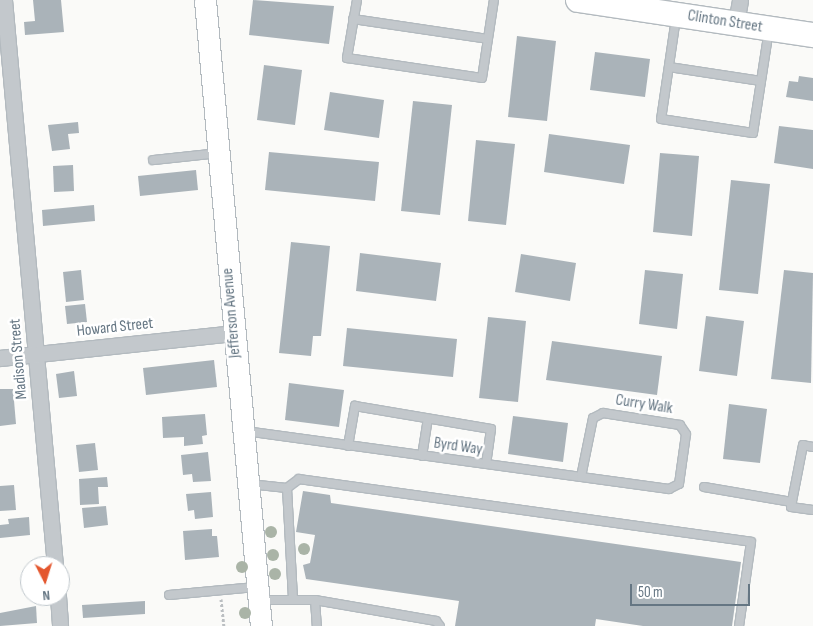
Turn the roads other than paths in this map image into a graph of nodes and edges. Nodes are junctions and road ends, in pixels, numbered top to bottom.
1 (4, 0) edge
2 (205, 0) edge
3 (357, 0) edge
4 (494, 0) edge
5 (578, 0) edge
6 (740, 0) edge
7 (677, 14) junction
8 (354, 19) junction
9 (736, 23) junction
10 (769, 28) junction
11 (813, 35) edge
12 (488, 39) junction
13 (669, 67) junction
14 (761, 81) junction
15 (218, 153) junction
16 (153, 160) dead end
17 (233, 333) junction
18 (36, 354) junction
19 (0, 358) edge
20 (428, 418) junction
21 (243, 431) junction
22 (348, 446) junction
23 (813, 447) edge
24 (422, 456) junction
25 (486, 464) junction
26 (581, 477) junction
27 (248, 484) junction
28 (704, 487) dead end
29 (287, 488) junction
30 (669, 489) joint
31 (791, 504) junction
32 (813, 510) edge
33 (54, 556) edge
34 (258, 594) junction
35 (169, 595) dead end
36 (293, 598) junction
37 (314, 600) junction
38 (59, 606) edge
39 (60, 626) edge
40 (261, 626) edge
41 (317, 626) edge
42 (440, 626) edge
43 (739, 626) edge

1 - 18 street, Madison Street
2 - 15 street, Jefferson Avenue
3 - 8 lane
4 - 12 lane
5 - 7 main road, Clinton Street
6 - 9 street
7 - 9 main road, Clinton Street
7 - 13 lane
8 - 12 lane
8 - 12 lane
9 - 10 main road, Clinton Street
10 - 11 main road, Clinton Street
10 - 14 lane
13 - 14 lane
13 - 14 lane
15 - 16 lane
15 - 17 street, Jefferson Avenue
17 - 18 street, Howard Street
17 - 21 street, Jefferson Avenue
18 - 19 street, Howard Street
18 - 33 street, Madison Street
20 - 22 lane
20 - 24 lane
20 - 25 lane
21 - 22 lane, Byrd Way
21 - 27 street, Jefferson Avenue
22 - 24 lane, Byrd Way
23 - 31 lane
24 - 25 lane, Byrd Way
25 - 26 lane, Byrd Way
26 - 30 lane, Byrd Way
26 - 30 lane, Curry Walk
27 - 29 lane
27 - 34 street, Jefferson Avenue
28 - 31 lane
29 - 36 lane
29 - 43 lane
31 - 32 lane
34 - 35 lane
34 - 36 lane
34 - 40 street, Jefferson Avenue
36 - 37 lane
37 - 41 lane
37 - 42 lane
38 - 39 street

